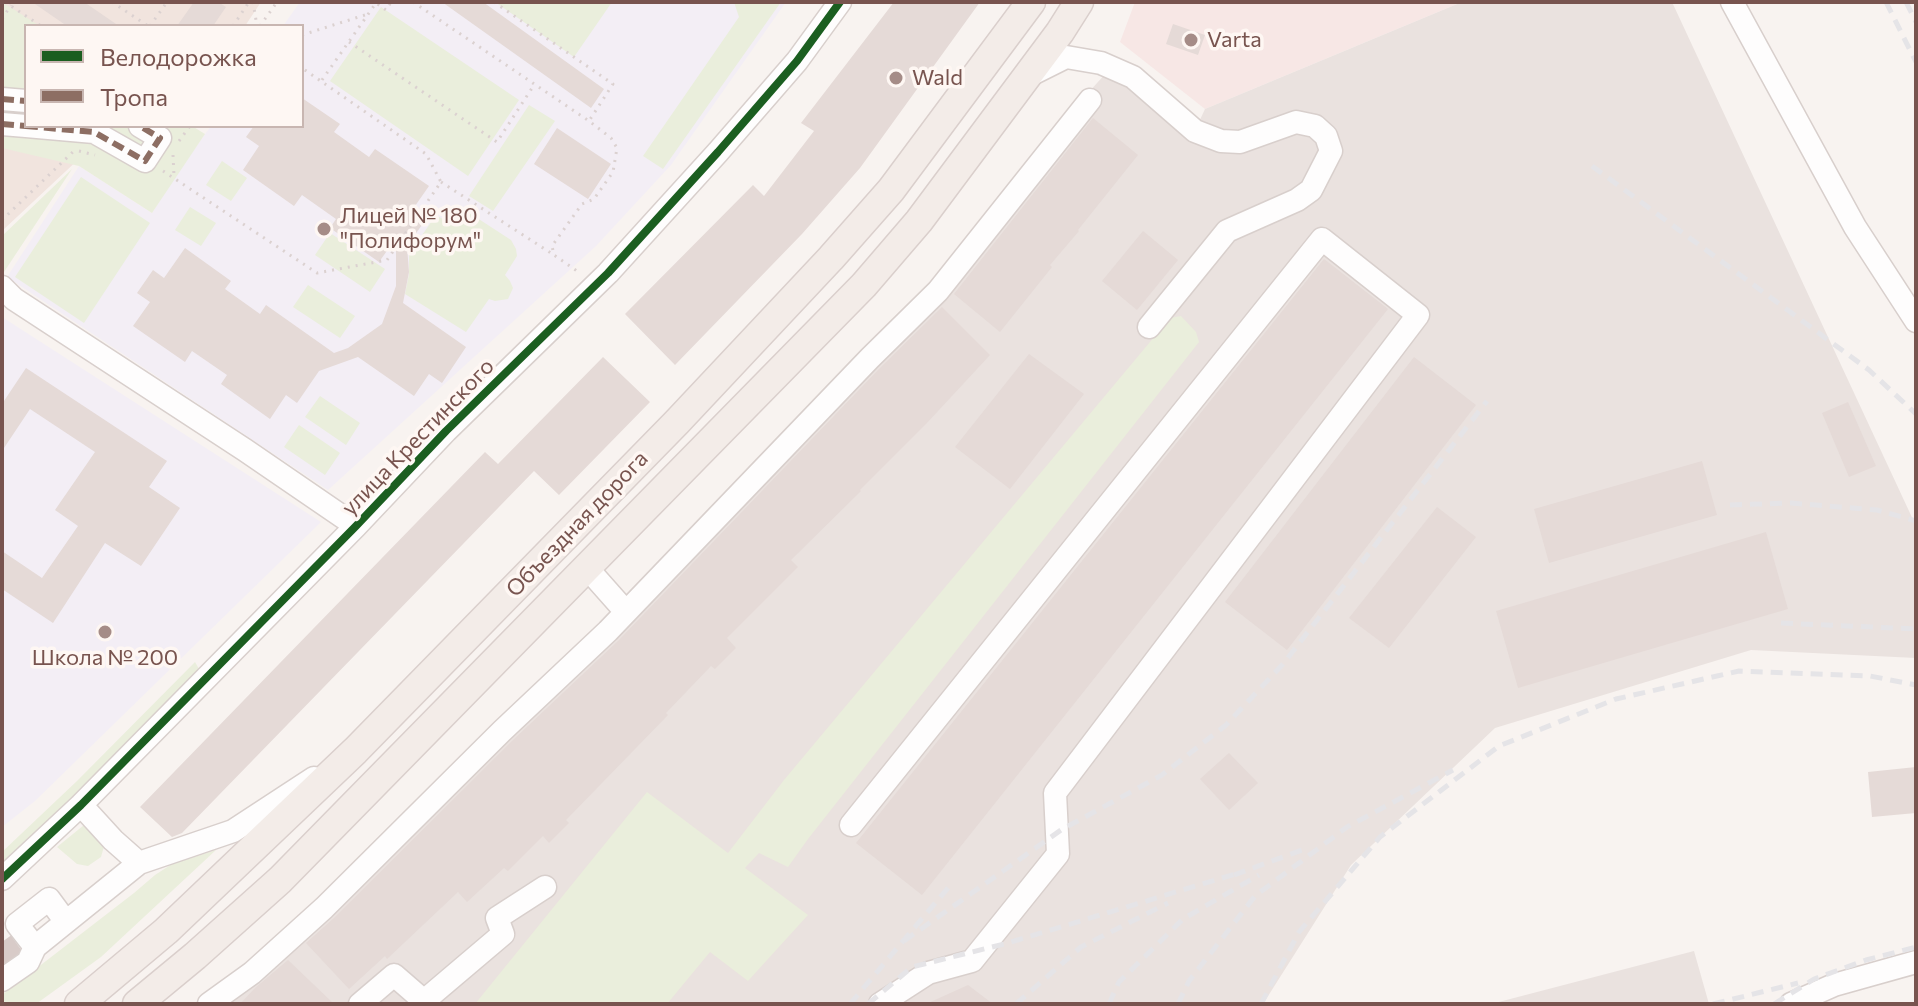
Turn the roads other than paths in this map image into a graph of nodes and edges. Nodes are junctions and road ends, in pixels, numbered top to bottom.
1 (1031, 2) edge
2 (1079, 2) edge
3 (1732, 2) edge
4 (838, 3) edge
5 (1027, 76) junction
6 (2, 99) edge
7 (1090, 100) dead end
8 (24, 101) edge
9 (2, 124) edge
10 (24, 126) edge
11 (49, 128) edge
12 (143, 128) edge
13 (2, 287) edge
14 (1916, 321) edge
15 (1149, 327) dead end
16 (356, 526) junction
17 (587, 568) junction
18 (626, 612) junction
19 (355, 751) junction
20 (81, 805) junction
21 (851, 825) dead end
22 (139, 863) junction
23 (2, 879) edge
24 (545, 887) dead end
25 (66, 922) junction
26 (10, 929) edge
27 (35, 947) junction
28 (1916, 962) edge
29 (2, 980) edge
30 (79, 1004) edge
31 (137, 1004) edge
32 (209, 1004) edge
33 (360, 1004) edge
34 (880, 1004) edge
35 (1791, 1004) edge

1 - 19 main road, Объездная дорога
2 - 5 main road, Объездная дорога
3 - 14 street
4 - 16 street, улица Крестинского
5 - 15 street
5 - 17 main road, Объездная дорога
6 - 8 street
7 - 18 street
9 - 10 street
11 - 12 street
13 - 16 street
16 - 20 street, улица Крестинского
17 - 18 street
17 - 31 main road, Объездная дорога
18 - 32 street
19 - 22 street
19 - 30 main road, Объездная дорога
20 - 22 street
20 - 23 street, улица Крестинского
21 - 34 street
22 - 25 street
24 - 33 street
25 - 26 street
25 - 27 street
26 - 27 street
27 - 29 street
28 - 35 street

